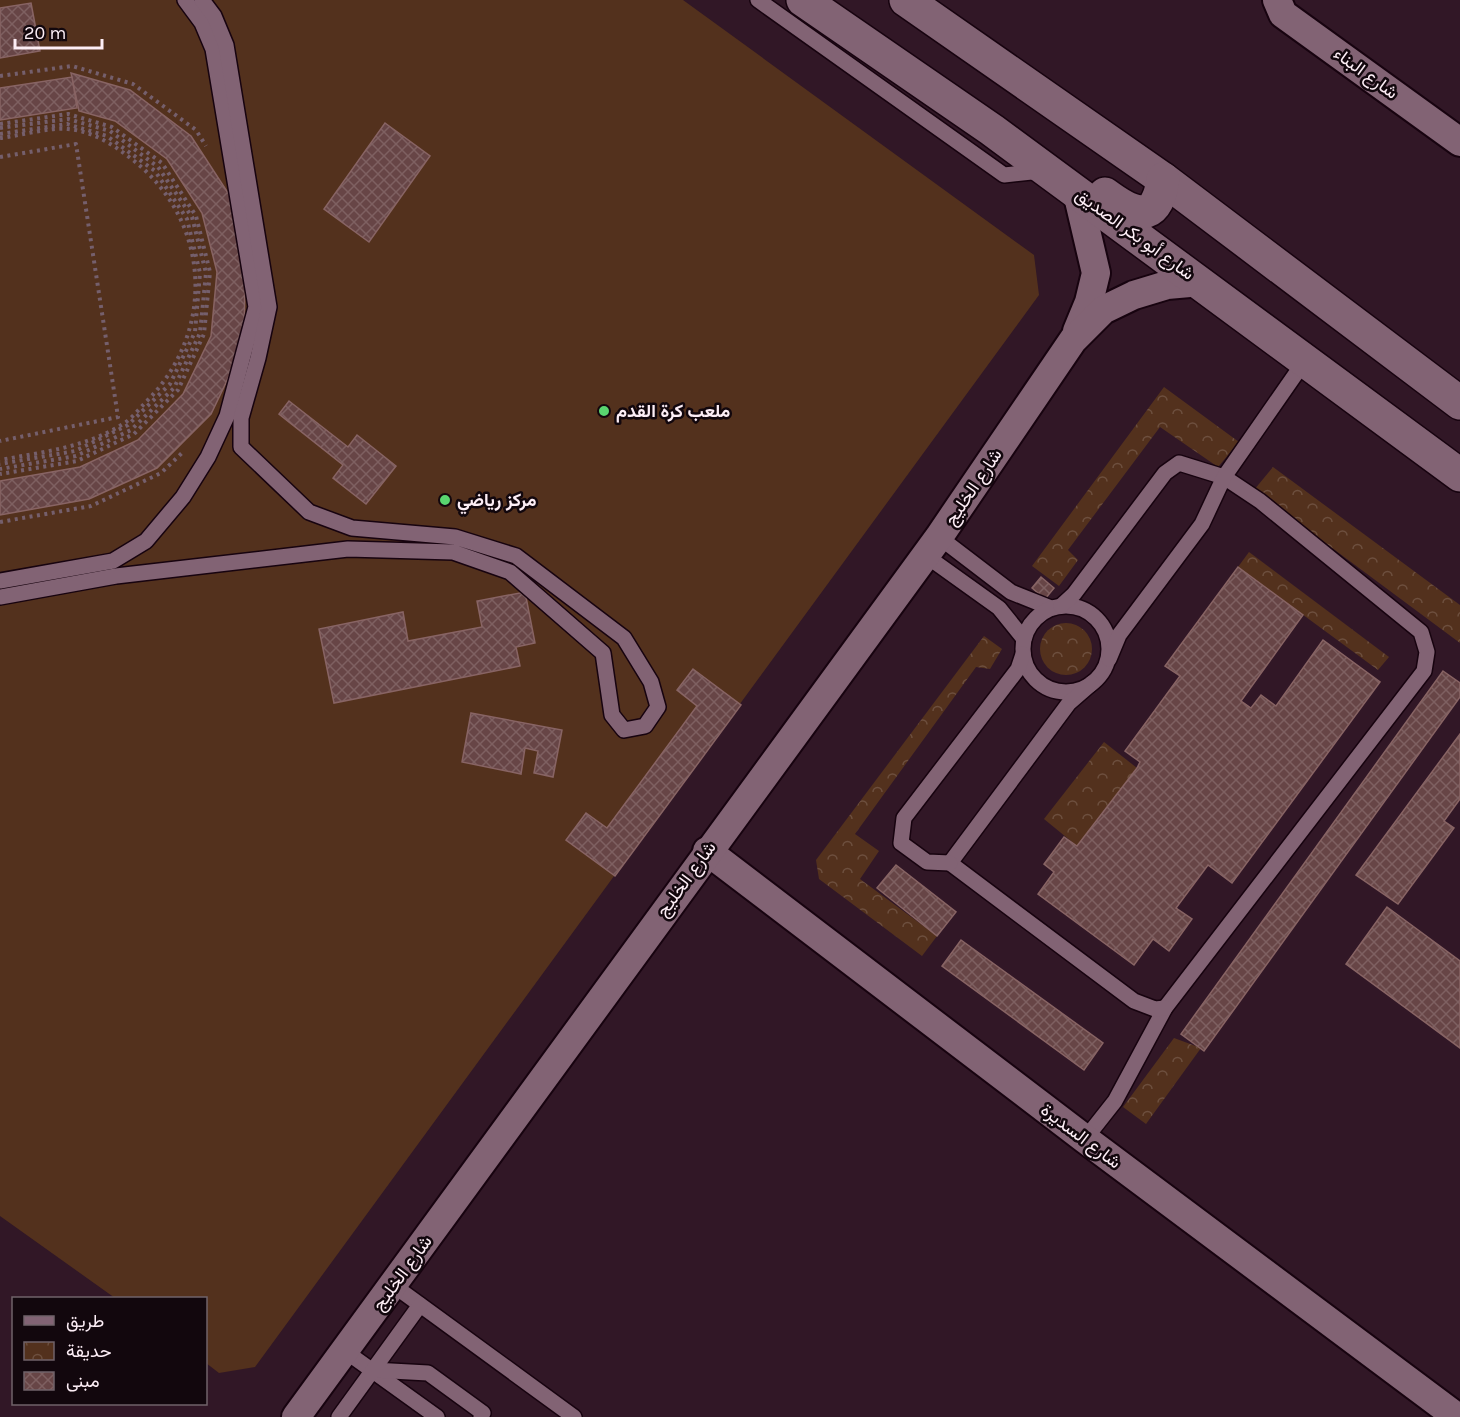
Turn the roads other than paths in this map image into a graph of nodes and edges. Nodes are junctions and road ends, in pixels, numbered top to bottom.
1 (185, 0) edge
2 (202, 0) edge
3 (758, 0) edge
4 (803, 0) edge
5 (906, 0) edge
6 (939, 0) edge
7 (1277, 0) edge
8 (958, 36) junction
9 (992, 130) junction
10 (1460, 142) edge
11 (1048, 171) junction
12 (1163, 179) junction
13 (1077, 192) junction
14 (1202, 282) junction
15 (1073, 340) junction
16 (1304, 362) junction
17 (1460, 403) edge
18 (1460, 475) edge
19 (1224, 477) junction
20 (932, 546) junction
21 (0, 581) edge
22 (0, 597) edge
23 (1056, 607) junction
24 (1024, 646) junction
25 (1109, 659) junction
26 (1092, 683) junction
27 (707, 851) junction
28 (950, 863) junction
29 (1165, 1008) junction
30 (1085, 1139) junction
31 (393, 1285) junction
32 (420, 1305) junction
33 (345, 1351) junction
34 (373, 1370) junction
35 (306, 1414) edge
36 (339, 1417) edge
37 (437, 1417) edge
38 (481, 1417) edge
39 (574, 1417) edge
40 (1457, 1417) edge

1 - 21 lane
2 - 22 lane
3 - 11 lane
4 - 9 street, شارع أبو بكر الصديق
5 - 8 street
6 - 8 street
7 - 10 street, شارع البناء
8 - 12 street
9 - 11 street, شارع أبو بكر الصديق
9 - 12 street
11 - 13 street, شارع أبو بكر الصديق
12 - 17 street
13 - 14 street, شارع أبو بكر الصديق
13 - 15 street, شارع الخليج
14 - 15 street, شارع الخليج
14 - 16 street, شارع أبو بكر الصديق
15 - 20 street, شارع الخليج
16 - 18 street, شارع أبو بكر الصديق
16 - 19 lane
19 - 23 lane
19 - 25 lane
19 - 29 lane
20 - 23 lane
20 - 24 lane
20 - 27 street, شارع الخليج
23 - 24 lane
23 - 25 lane
24 - 26 lane
24 - 28 lane
25 - 26 lane
26 - 28 lane
27 - 30 street, شارع السديرة
27 - 31 street, شارع الخليج
28 - 29 lane
29 - 30 lane
30 - 40 street, شارع السديرة
31 - 32 lane
31 - 33 street, شارع الخليج
32 - 34 lane
32 - 39 lane
33 - 34 lane
33 - 35 street, شارع الخليج
34 - 36 lane
34 - 37 lane
34 - 38 lane

